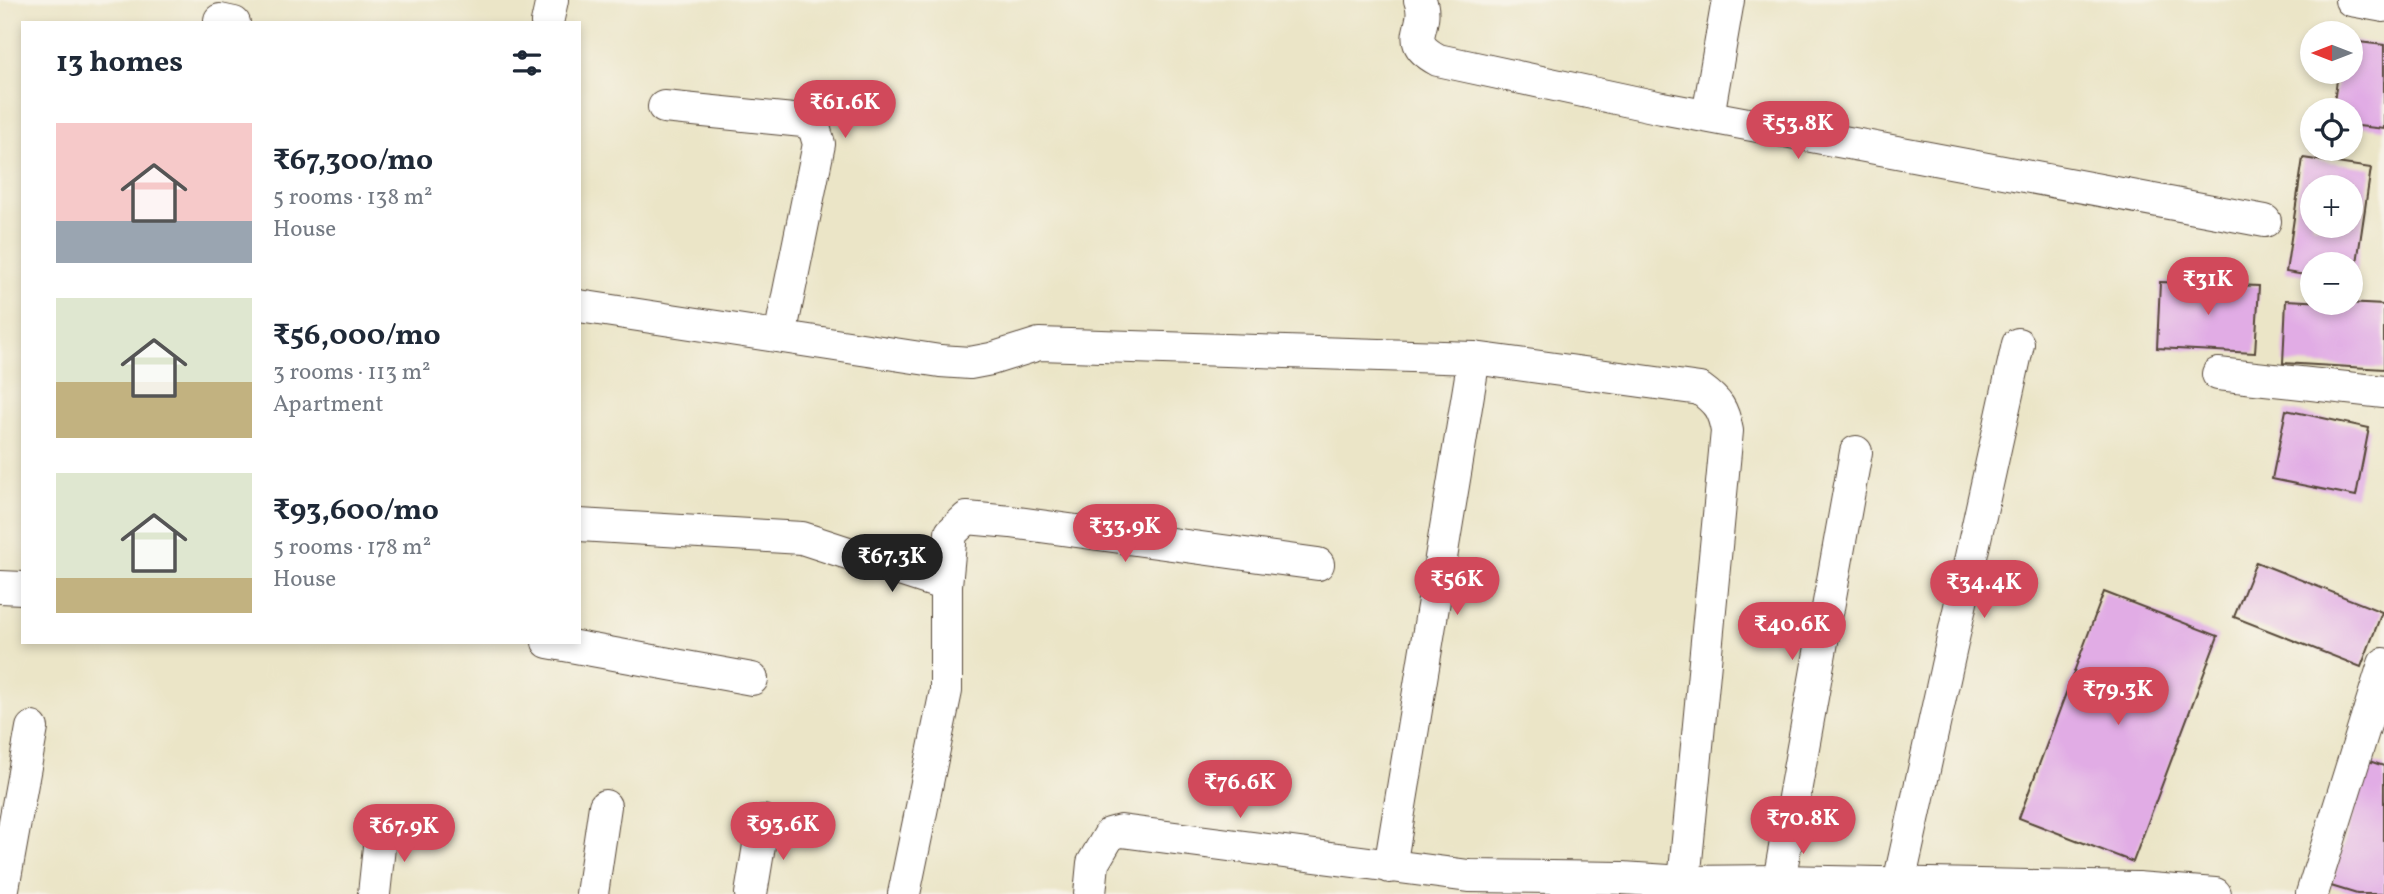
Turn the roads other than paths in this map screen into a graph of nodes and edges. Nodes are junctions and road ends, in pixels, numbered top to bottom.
1 (552, 0) edge
2 (1420, 0) edge
3 (1728, 0) edge
4 (2351, 0) edge
5 (2384, 6) edge
6 (547, 21) edge
7 (664, 107) dead end
8 (1708, 116) junction
9 (2265, 222) dead end
10 (581, 306) edge
11 (780, 336) junction
12 (2018, 344) dead end
13 (1474, 358) junction
14 (2218, 374) dead end
15 (2384, 392) edge
16 (1856, 452) dead end
17 (581, 525) edge
18 (1318, 564) dead end
19 (946, 585) junction
20 (0, 587) edge
21 (21, 587) edge
22 (559, 644) edge
23 (2384, 664) edge
24 (752, 679) dead end
25 (32, 728) dead end
26 (605, 806) dead end
27 (763, 821) dead end
28 (381, 828) dead end
29 (1391, 867) junction
30 (1779, 881) junction
31 (1684, 882) junction
32 (1899, 884) junction
33 (1830, 888) edge
34 (2137, 891) edge
35 (2, 894) edge
36 (374, 894) edge
37 (592, 894) edge
38 (751, 894) edge
39 (904, 894) edge
40 (1090, 894) edge
41 (2215, 894) edge
42 (2312, 894) edge

1 - 6 street
2 - 8 street
3 - 8 street
4 - 5 street
7 - 11 street
8 - 9 street
10 - 11 street
11 - 13 street
12 - 32 street
13 - 29 street
13 - 31 street
14 - 15 street
16 - 30 street
17 - 19 street
18 - 19 street
19 - 39 street
20 - 21 street
22 - 24 street
23 - 42 street
25 - 35 street
26 - 37 street
27 - 38 street
28 - 36 street
29 - 31 street
29 - 40 street
30 - 31 street
30 - 33 street
32 - 33 street
32 - 34 street
34 - 41 street

